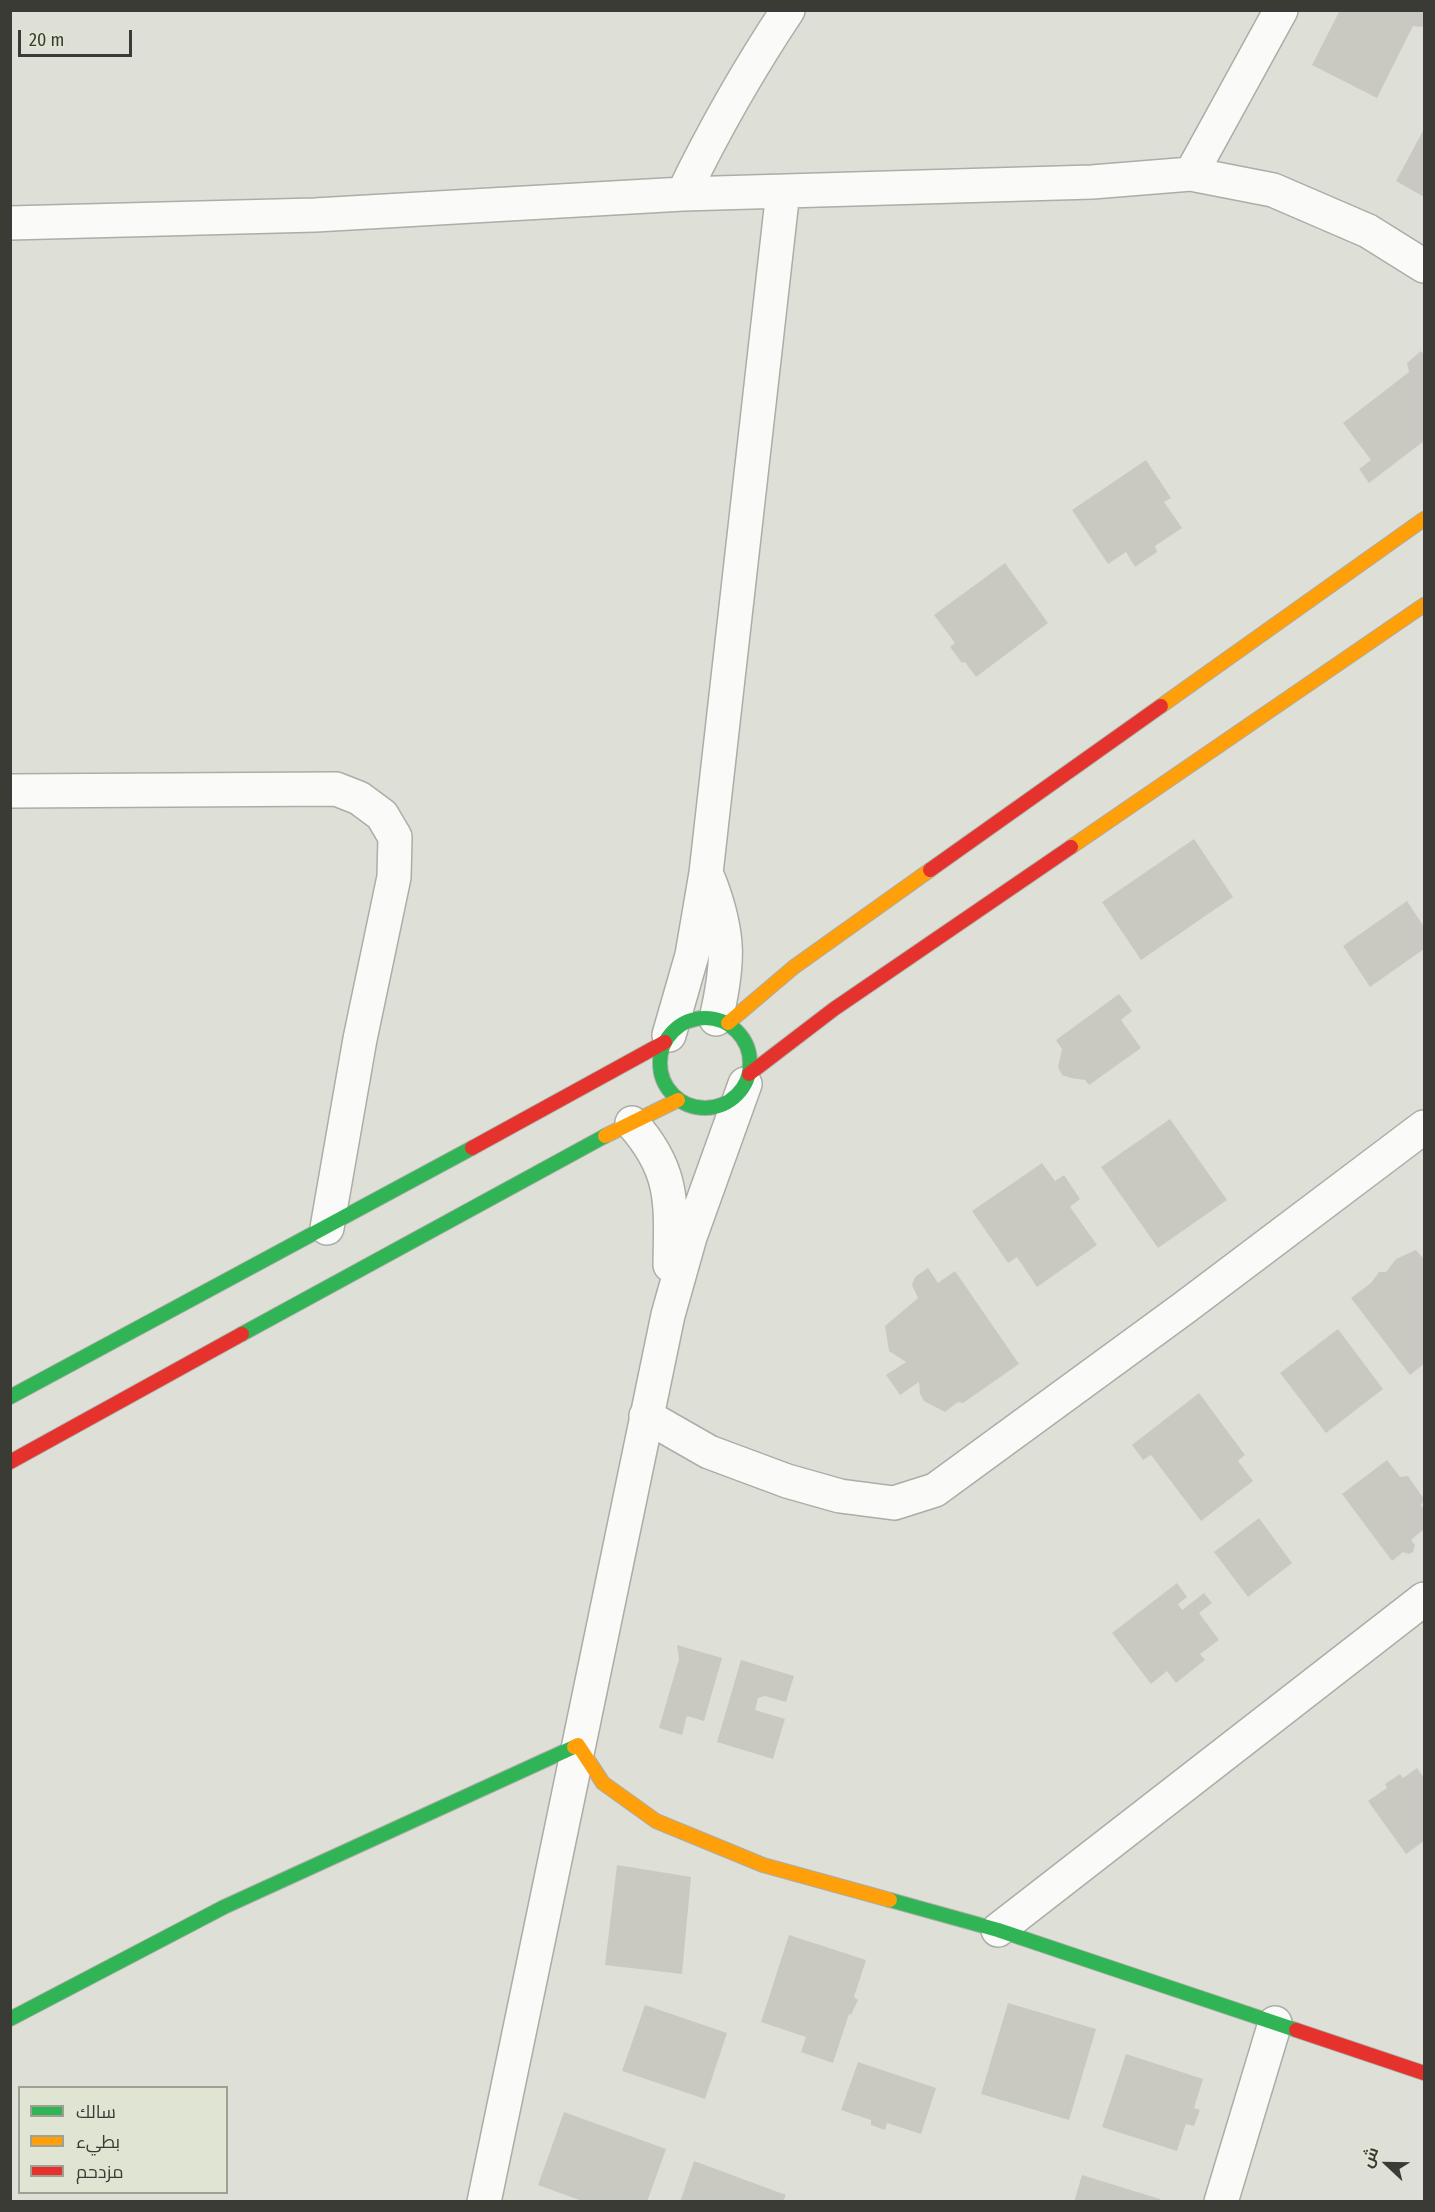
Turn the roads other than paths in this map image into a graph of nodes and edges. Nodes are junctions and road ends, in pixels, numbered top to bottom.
1 (788, 10) edge
2 (1281, 10) edge
3 (1191, 174) junction
4 (783, 191) junction
5 (683, 194) junction
6 (10, 223) edge
7 (1425, 266) edge
8 (1425, 519) edge
9 (1425, 605) edge
10 (10, 791) edge
11 (706, 873) junction
12 (722, 1021) junction
13 (667, 1039) junction
14 (747, 1079) junction
15 (678, 1100) junction
16 (632, 1123) junction
17 (1422, 1136) edge
18 (327, 1228) junction
19 (668, 1315) junction
20 (10, 1397) edge
21 (646, 1416) junction
22 (10, 1462) edge
23 (1425, 1599) edge
24 (578, 1746) junction
25 (998, 1930) junction
26 (10, 2019) edge
27 (1275, 2023) junction
28 (1425, 2073) edge
29 (484, 2202) edge
30 (1221, 2202) edge

1 - 5 street
2 - 3 street
3 - 4 street
3 - 7 street
4 - 5 street
4 - 11 street
5 - 6 street
8 - 12 main road
9 - 14 main road
10 - 18 street
11 - 12 street
11 - 13 street
12 - 13 main road
12 - 14 main road
13 - 15 main road
13 - 18 main road
14 - 15 main road
14 - 19 street
15 - 16 main road
16 - 19 street
16 - 22 main road
17 - 21 street
18 - 20 main road
19 - 21 street
21 - 24 street
23 - 25 street
24 - 25 main road
24 - 26 main road
24 - 29 street
25 - 27 main road
27 - 28 main road
27 - 30 street

